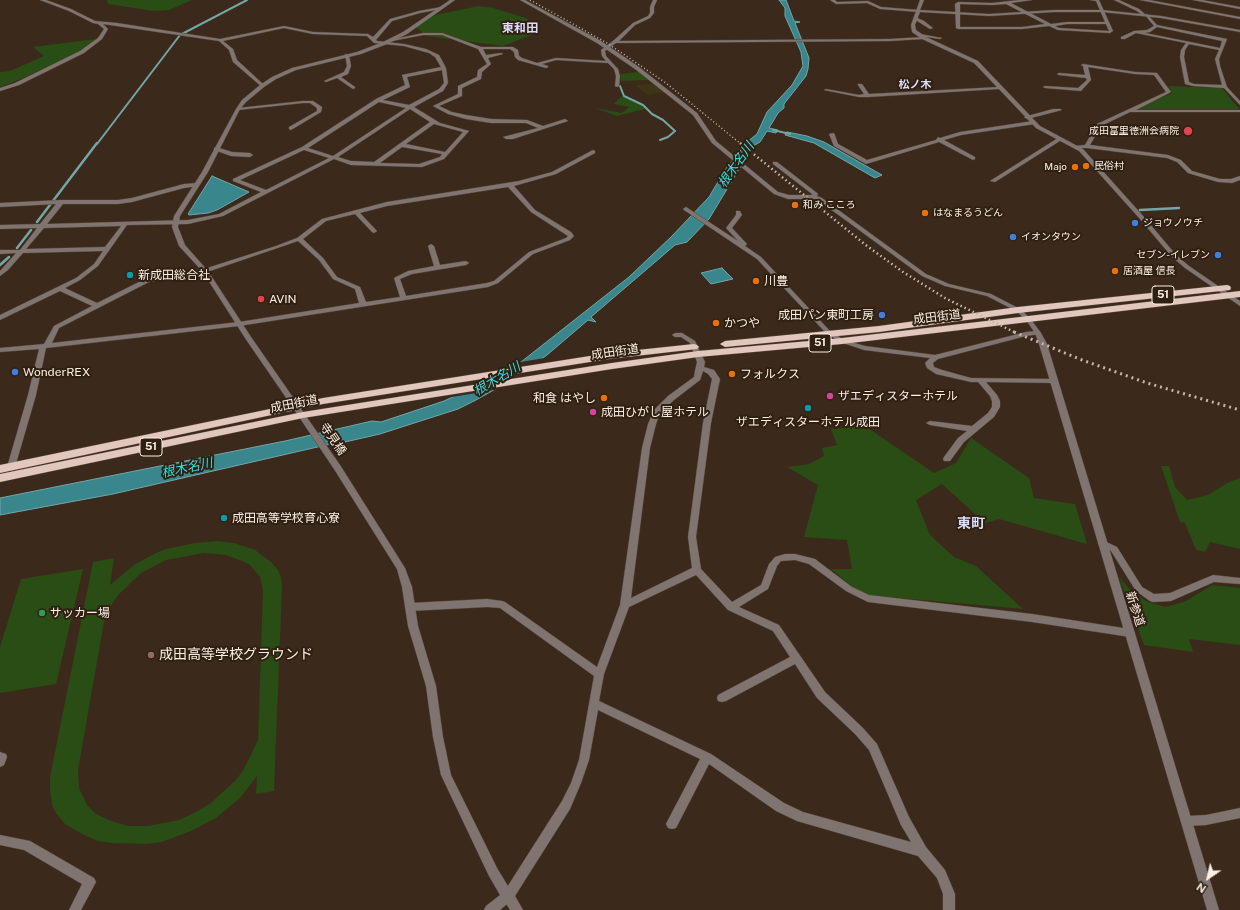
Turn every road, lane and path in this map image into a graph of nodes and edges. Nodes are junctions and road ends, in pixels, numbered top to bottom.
1 (42, 0) edge
2 (453, 0) edge
3 (522, 0) edge
4 (655, 0) edge
5 (832, 0) edge
6 (922, 0) edge
7 (1030, 0) edge
8 (1092, 0) edge
9 (1116, 0) edge
10 (1142, 0) edge
11 (1195, 0) edge
12 (1005, 1) edge
13 (440, 8) junction
14 (1240, 8) edge
15 (919, 11) junction
16 (1102, 11) junction
17 (1030, 13) junction
18 (957, 14) junction
19 (1145, 14) junction
20 (915, 18) junction
21 (1240, 18) edge
22 (100, 23) junction
23 (1107, 23) junction
24 (1051, 25) junction
25 (1156, 26) junction
26 (926, 29) dead end
27 (1240, 31) edge
28 (1136, 32) junction
29 (919, 33) junction
30 (940, 38) dead end
31 (1123, 38) dead end
32 (220, 40) junction
33 (373, 40) junction
34 (392, 40) junction
35 (615, 42) junction
36 (385, 43) junction
37 (1188, 43) junction
38 (607, 47) junction
39 (480, 48) junction
40 (1220, 49) junction
41 (501, 54) dead end
42 (347, 55) junction
43 (485, 57) junction
44 (608, 62) junction
45 (536, 64) junction
46 (546, 67) dead end
47 (444, 68) junction
48 (1059, 74) dead end
49 (1088, 76) junction
50 (339, 77) junction
51 (326, 81) dead end
52 (860, 85) dead end
53 (262, 86) junction
54 (617, 86) dead end
55 (1045, 87) dead end
56 (1225, 87) junction
57 (353, 88) dead end
58 (1000, 88) junction
59 (0, 90) edge
60 (826, 90) dead end
61 (868, 96) junction
62 (378, 100) junction
63 (1240, 104) edge
64 (410, 107) junction
65 (238, 109) junction
66 (1060, 110) dead end
67 (1240, 111) edge
68 (1127, 112) junction
69 (1027, 117) junction
70 (565, 121) dead end
71 (433, 122) junction
72 (1033, 123) junction
73 (291, 128) dead end
74 (543, 128) junction
75 (832, 134) dead end
76 (506, 137) dead end
77 (938, 139) junction
78 (1060, 139) junction
79 (402, 145) junction
80 (1087, 146) junction
81 (1077, 147) junction
82 (304, 148) junction
83 (216, 149) junction
84 (593, 152) dead end
85 (444, 154) junction
86 (250, 155) dead end
87 (334, 157) junction
88 (973, 158) dead end
89 (776, 163) dead end
90 (376, 164) junction
91 (1240, 178) edge
92 (993, 181) dead end
93 (197, 185) junction
94 (510, 185) junction
95 (266, 192) junction
96 (814, 197) junction
97 (60, 202) junction
98 (0, 205) edge
99 (686, 210) dead end
100 (356, 212) junction
101 (738, 212) dead end
102 (176, 222) junction
103 (125, 224) junction
104 (43, 225) junction
105 (0, 227) edge
106 (374, 231) dead end
107 (299, 239) junction
108 (431, 246) dead end
109 (742, 246) junction
110 (107, 249) junction
111 (0, 252) edge
112 (22, 252) junction
113 (466, 263) dead end
114 (437, 267) junction
115 (205, 271) junction
116 (0, 274) edge
117 (1240, 287) edge
118 (60, 288) junction
119 (1220, 289) junction
120 (1240, 294) edge
121 (1228, 296) junction
122 (403, 297) junction
123 (363, 304) junction
124 (1240, 304) edge
125 (97, 306) junction
126 (1018, 310) junction
127 (0, 318) edge
128 (1028, 319) junction
129 (239, 324) junction
130 (1038, 333) junction
131 (830, 334) junction
132 (675, 335) dead end
133 (842, 341) junction
134 (45, 346) junction
135 (0, 350) edge
136 (697, 350) junction
137 (935, 357) junction
138 (700, 368) junction
139 (980, 380) junction
140 (1054, 381) junction
141 (303, 415) junction
142 (930, 423) dead end
143 (973, 429) junction
144 (947, 459) dead end
145 (5, 468) edge
146 (0, 478) edge
147 (1102, 543) junction
148 (697, 570) junction
149 (1240, 580) edge
150 (625, 605) junction
151 (410, 607) junction
152 (731, 607) junction
153 (1130, 632) junction
154 (797, 658) junction
155 (599, 674) junction
156 (722, 698) dead end
157 (594, 703) junction
158 (0, 757) edge
159 (707, 758) junction
160 (0, 762) edge
161 (1240, 813) edge
162 (1187, 821) junction
163 (672, 824) dead end
164 (0, 840) edge
165 (922, 851) junction
166 (508, 896) junction
167 (75, 910) edge
168 (490, 910) edge
169 (517, 910) edge
170 (949, 910) edge
171 (1213, 910) edge

1 - 22 street
2 - 13 street
3 - 38 street
4 - 35 street
5 - 15 street
6 - 15 street
7 - 12 street
8 - 16 street
9 - 19 street
10 - 21 street
11 - 14 street
12 - 17 street
12 - 18 street
13 - 33 street
13 - 34 street
15 - 18 street
15 - 20 street
16 - 17 street
16 - 19 street
16 - 23 street
17 - 18 street
17 - 24 street
18 - 24 street
19 - 25 street
19 - 27 street
20 - 26 street
20 - 29 street
22 - 32 street
22 - 59 street
23 - 24 street
23 - 24 street
25 - 28 street
25 - 40 street
28 - 31 street
28 - 37 street
29 - 30 street
29 - 35 street
29 - 58 street
32 - 33 street
32 - 53 street
33 - 36 street
34 - 36 street
34 - 39 street
35 - 38 street
36 - 42 street
36 - 47 street
37 - 40 street
37 - 56 street
38 - 44 street
38 - 96 street
39 - 43 street
39 - 45 street
40 - 56 street
41 - 43 street
42 - 50 street
42 - 53 street
43 - 74 street
44 - 45 street
44 - 54 street
45 - 46 street
47 - 62 street
47 - 64 street
48 - 49 street
49 - 55 street
49 - 68 street
50 - 51 street
50 - 57 street
52 - 61 street
53 - 65 street
56 - 63 street
58 - 61 street
58 - 69 street
60 - 61 street
62 - 64 street
62 - 82 street
64 - 71 street
64 - 87 street
65 - 73 street
65 - 83 street
66 - 69 street
67 - 68 street
68 - 80 street
69 - 72 street
70 - 74 street
71 - 79 street
71 - 85 street
72 - 77 street
72 - 78 street
74 - 76 street
75 - 77 street
77 - 88 street
78 - 81 street
78 - 92 street
79 - 85 street
79 - 90 street
80 - 81 street
80 - 91 street
81 - 119 street
82 - 87 street
82 - 95 street
83 - 86 street
83 - 93 street
84 - 94 street
85 - 90 street
87 - 90 street
87 - 95 street
89 - 96 street, 新参道
93 - 97 street
93 - 102 street
94 - 100 street
94 - 122 street
95 - 102 street
96 - 126 street, 新参道
97 - 98 street
97 - 104 street
99 - 109 street
100 - 106 street
100 - 107 street
101 - 109 street
102 - 103 street
102 - 115 street, 寺見橋
103 - 104 street
103 - 110 street
104 - 105 street
104 - 112 street
107 - 115 street
107 - 123 street
108 - 114 street
109 - 131 street
110 - 112 street
110 - 118 street
111 - 112 street
112 - 116 street
113 - 114 street
114 - 122 street
115 - 125 street
115 - 129 street, 寺見橋
117 - 119 highway, 成田街道 / 51
118 - 125 street
118 - 127 street
119 - 121 street
119 - 126 highway, 成田街道 / 51
120 - 121 highway, 成田街道 / 51
121 - 124 street
121 - 128 highway, 成田街道 / 51
122 - 123 street
123 - 129 street
125 - 134 street
126 - 128 street, 新参道
126 - 131 highway, 成田街道 / 51
128 - 130 street, 新参道
128 - 133 highway, 成田街道 / 51
129 - 134 street
129 - 141 street, 寺見橋
130 - 137 street
130 - 140 street, 新参道
131 - 133 street
131 - 136 highway, 成田街道 / 51
132 - 136 street
133 - 136 highway, 成田街道 / 51
133 - 137 street
134 - 135 street
134 - 145 street
136 - 138 street
136 - 141 highway, 成田街道 / 51
137 - 139 street
138 - 148 street
138 - 150 street
139 - 140 street
139 - 143 street
140 - 147 street, 新参道
141 - 145 highway, 成田街道 / 51
141 - 146 highway, 成田街道 / 51
141 - 151 street, 寺見橋
142 - 143 street
143 - 144 street
147 - 149 street
147 - 153 street, 新参道
148 - 150 street
148 - 152 street
150 - 155 street
151 - 155 street
151 - 166 street, 寺見橋
152 - 153 street
152 - 154 street
153 - 162 street, 新参道
154 - 156 street
154 - 165 street
155 - 157 street
157 - 159 street
157 - 166 street
158 - 160 street
159 - 163 street
159 - 165 street
161 - 162 street
162 - 171 street, 新参道
164 - 167 street
165 - 170 street
166 - 168 street
166 - 169 street, 寺見橋

